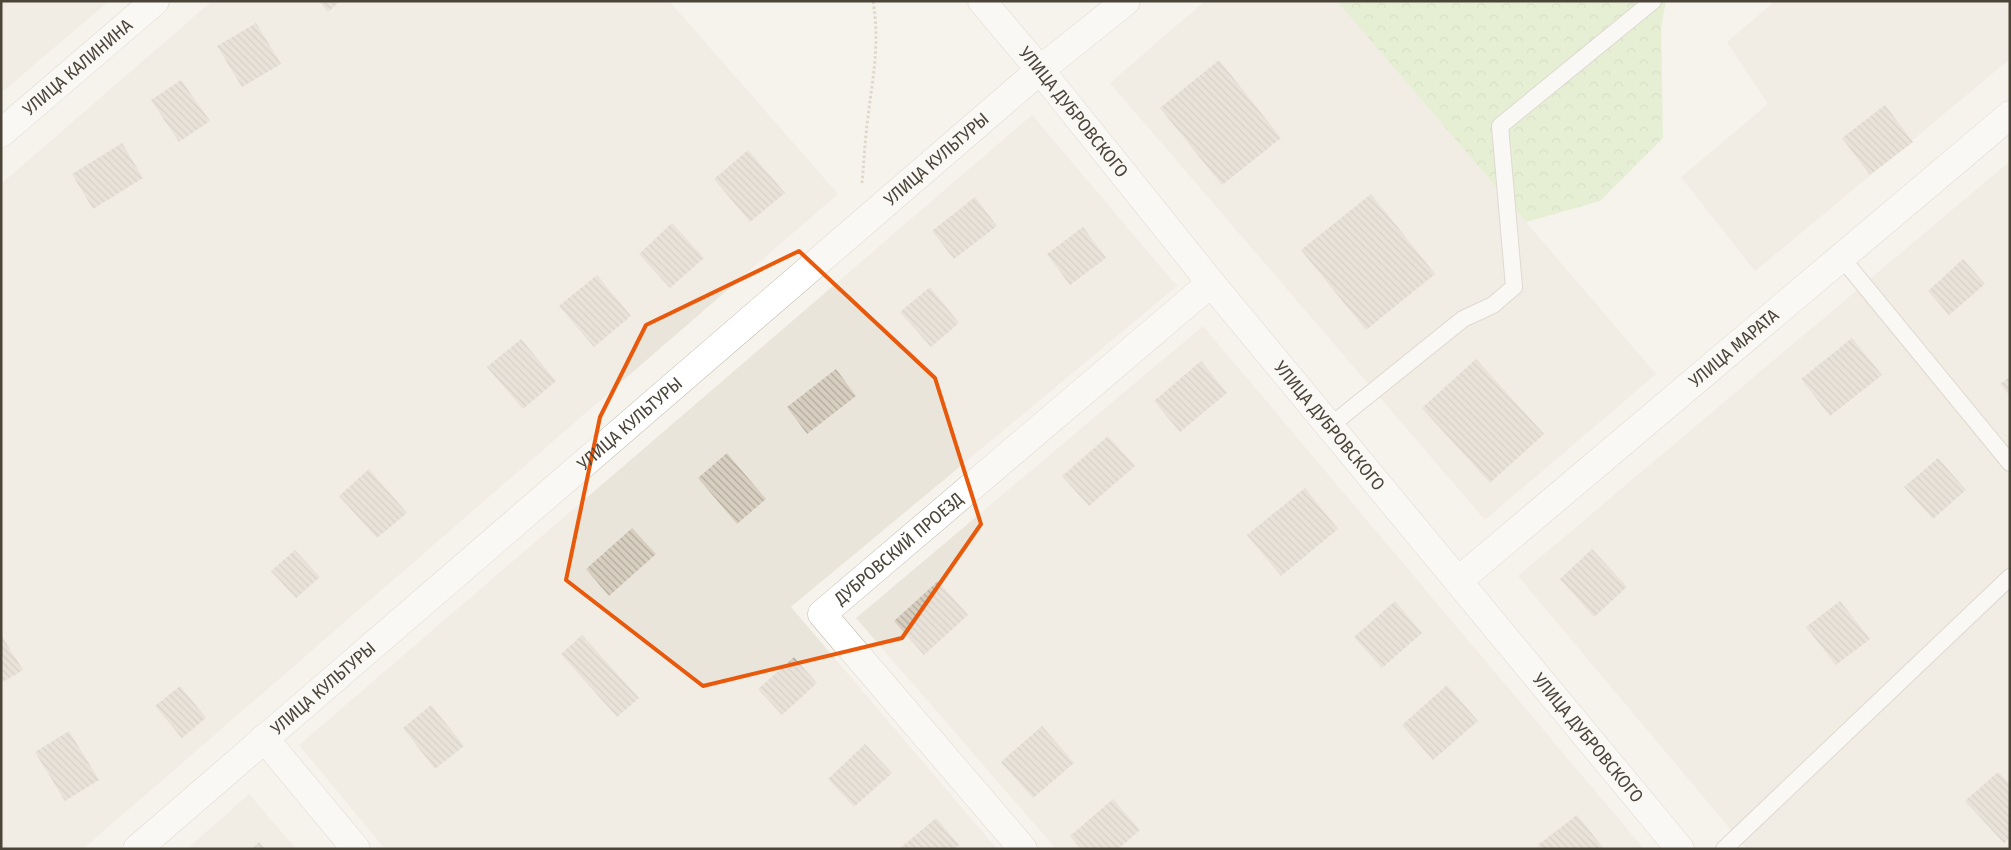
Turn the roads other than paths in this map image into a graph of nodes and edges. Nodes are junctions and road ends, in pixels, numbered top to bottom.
1 (155, 1) edge
2 (982, 1) edge
3 (1126, 1) edge
4 (1653, 1) edge
5 (1040, 70) junction
6 (2010, 115) edge
7 (1, 133) edge
8 (1841, 257) junction
9 (1211, 283) junction
10 (1330, 426) junction
11 (2010, 463) edge
12 (2010, 577) edge
13 (1458, 581) junction
14 (264, 738) junction
15 (137, 849) edge
16 (356, 849) edge
17 (1023, 849) edge
18 (1680, 849) edge
19 (1724, 849) edge

1 - 7 street, УЛИЦА КАЛИНИНА
2 - 5 street, УЛИЦА ДУБРОВСКОГО
3 - 5 street, УЛИЦА КУЛЬТУРЫ
4 - 10 lane
5 - 9 street, УЛИЦА ДУБРОВСКОГО
5 - 14 street, УЛИЦА КУЛЬТУРЫ
6 - 8 street, УЛИЦА МАРАТА
8 - 11 lane
8 - 13 street, УЛИЦА МАРАТА
9 - 10 street, УЛИЦА ДУБРОВСКОГО
9 - 17 street, ДУБРОВСКИЙ ПРОЕЗД
10 - 13 street, УЛИЦА ДУБРОВСКОГО
12 - 19 lane
13 - 18 street, УЛИЦА ДУБРОВСКОГО
14 - 15 street, УЛИЦА КУЛЬТУРЫ
14 - 16 street

